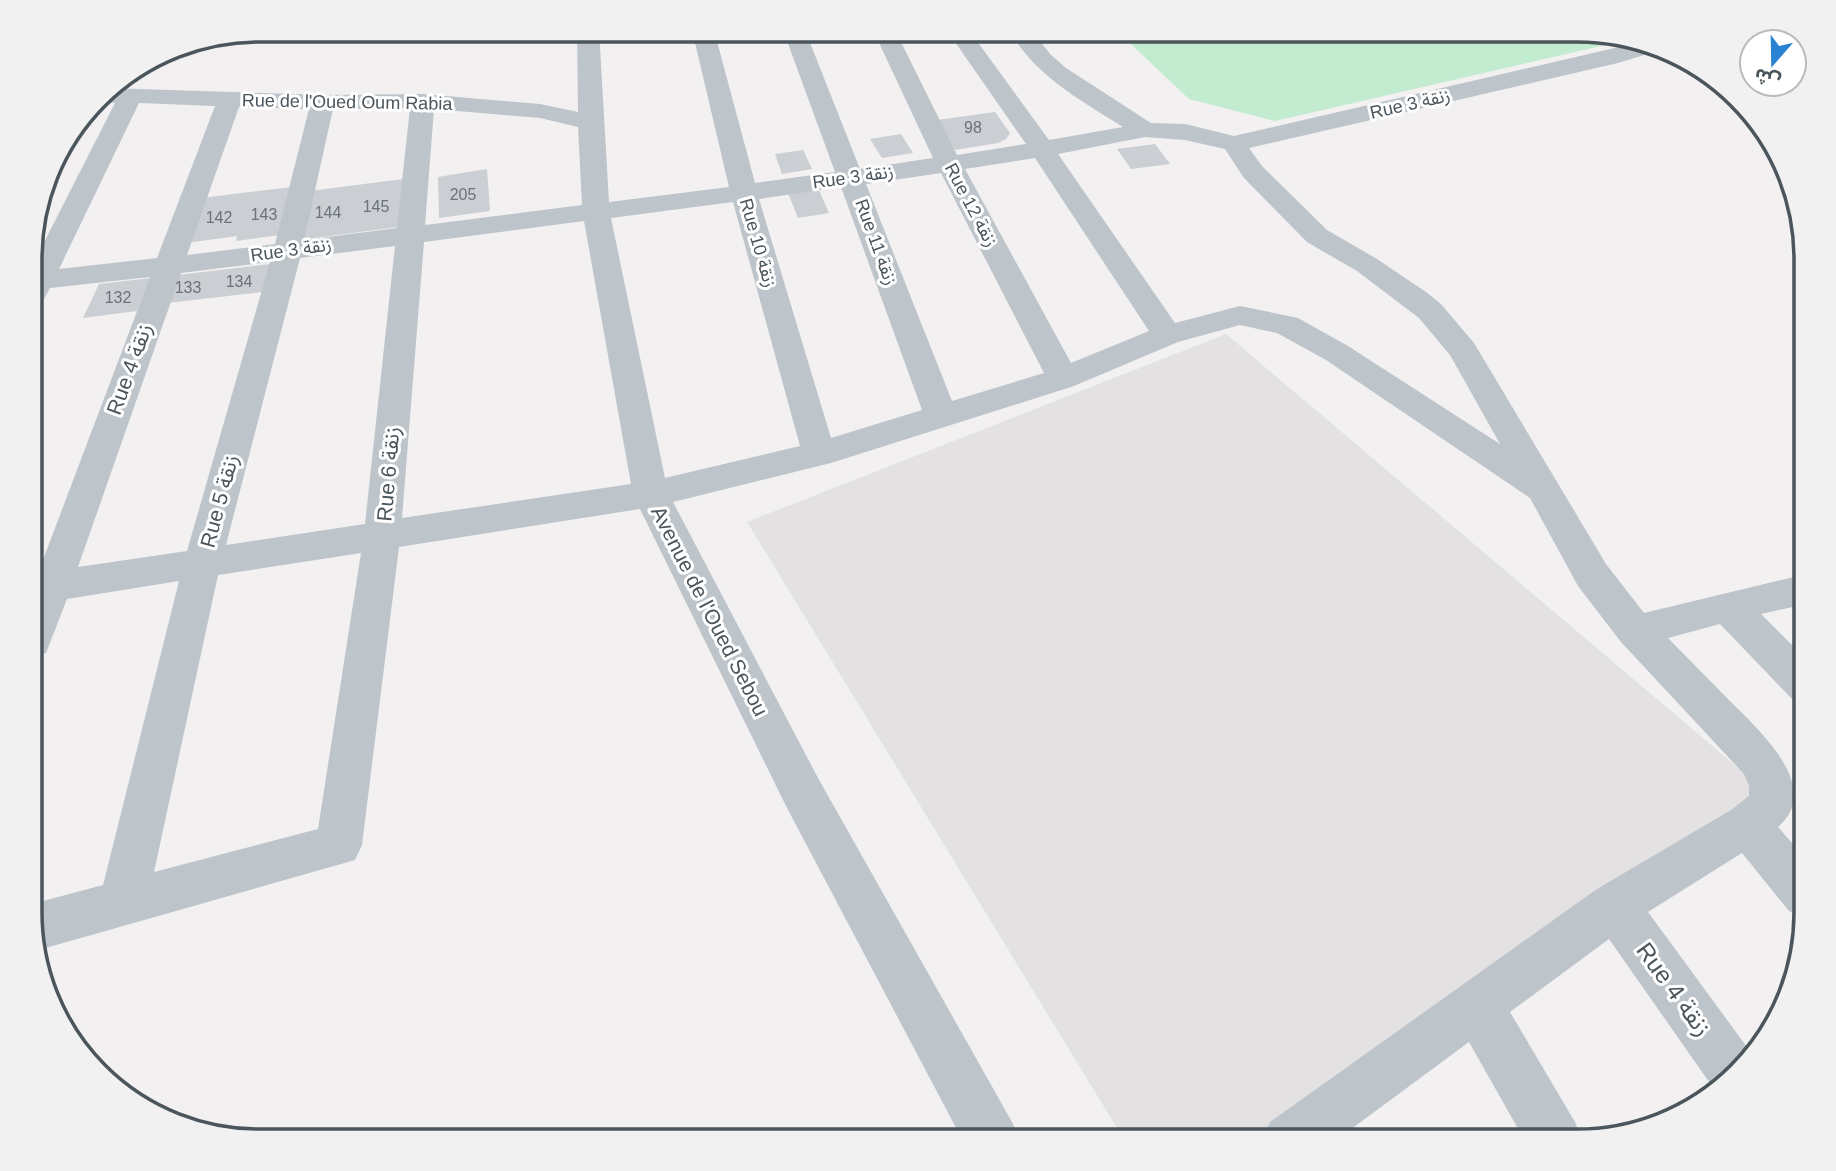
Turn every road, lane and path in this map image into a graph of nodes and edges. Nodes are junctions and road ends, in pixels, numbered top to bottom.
1 (588, 42) edge
2 (706, 42) edge
3 (799, 42) edge
4 (890, 42) edge
5 (966, 42) dead end
6 (1027, 42) edge
7 (1637, 50) edge
8 (117, 95) edge
9 (131, 95) junction
10 (230, 99) junction
11 (323, 102) junction
12 (423, 102) junction
13 (590, 122) junction
14 (1144, 130) junction
15 (1234, 144) junction
16 (1043, 150) junction
17 (949, 164) junction
18 (851, 176) junction
19 (744, 193) junction
20 (597, 212) junction
21 (411, 234) junction
22 (287, 251) junction
23 (167, 266) junction
24 (42, 269) edge
25 (42, 284) edge
26 (1167, 335) junction
27 (1063, 378) junction
28 (940, 415) junction
29 (819, 454) junction
30 (1544, 490) junction
31 (651, 494) junction
32 (382, 535) junction
33 (202, 563) junction
34 (42, 585) edge
35 (42, 588) edge
36 (1794, 592) edge
37 (1728, 606) junction
38 (1635, 631) junction
39 (1794, 674) edge
40 (1747, 825) junction
41 (1794, 881) edge
42 (123, 902) junction
43 (1614, 906) junction
44 (43, 925) edge
45 (1477, 1006) junction
46 (1729, 1066) edge
47 (986, 1129) edge
48 (1317, 1129) edge
49 (1549, 1129) edge

1 - 13 street, Avenue de l'Oued Sebou
2 - 19 street, Rue 10 زنقة
3 - 18 street, Rue 11 زنقة
4 - 17 street, Rue 12 زنقة
5 - 16 street
6 - 14 street
7 - 15 street, Rue 3 زنقة
8 - 9 street, Rue de l'Oued Oum Rabia
9 - 10 street, Rue de l'Oued Oum Rabia
9 - 24 street, Rue 3 زنقة
10 - 11 street, Rue de l'Oued Oum Rabia
10 - 23 street, Rue 4 زنقة
11 - 12 street, Rue de l'Oued Oum Rabia
11 - 22 street, Rue 5 زنقة
12 - 13 street, Rue de l'Oued Oum Rabia
12 - 21 street, Rue 6 زنقة
13 - 20 street, Avenue de l'Oued Sebou
14 - 15 street, Rue 3 زنقة
14 - 16 street, Rue 3 زنقة
15 - 30 street
16 - 17 street, Rue 3 زنقة
16 - 26 street
17 - 18 street, Rue 3 زنقة
17 - 27 street, Rue 12 زنقة
18 - 19 street, Rue 3 زنقة
18 - 28 street, Rue 11 زنقة
19 - 20 street, Rue 3 زنقة
19 - 29 street, Rue 10 زنقة
20 - 21 street, Rue 3 زنقة
20 - 31 street, Avenue de l'Oued Sebou
21 - 22 street, Rue 3 زنقة
21 - 32 street, Rue 6 زنقة
22 - 23 street, Rue 3 زنقة
22 - 33 street, Rue 5 زنقة
23 - 25 street, Rue 3 زنقة
23 - 34 street, Rue 4 زنقة
26 - 27 street
26 - 30 street
27 - 28 street
28 - 29 street
29 - 31 street
30 - 38 street
31 - 32 street
31 - 47 street, Avenue de l'Oued Sebou
32 - 33 street
32 - 42 street, Rue 6 زنقة
33 - 35 street
33 - 42 street, Rue 5 زنقة
36 - 37 street
37 - 38 street
37 - 39 street
38 - 40 street
40 - 41 street
40 - 43 street
42 - 44 street
43 - 45 street
43 - 46 street, Rue 4 زنقة
45 - 48 street
45 - 49 street

